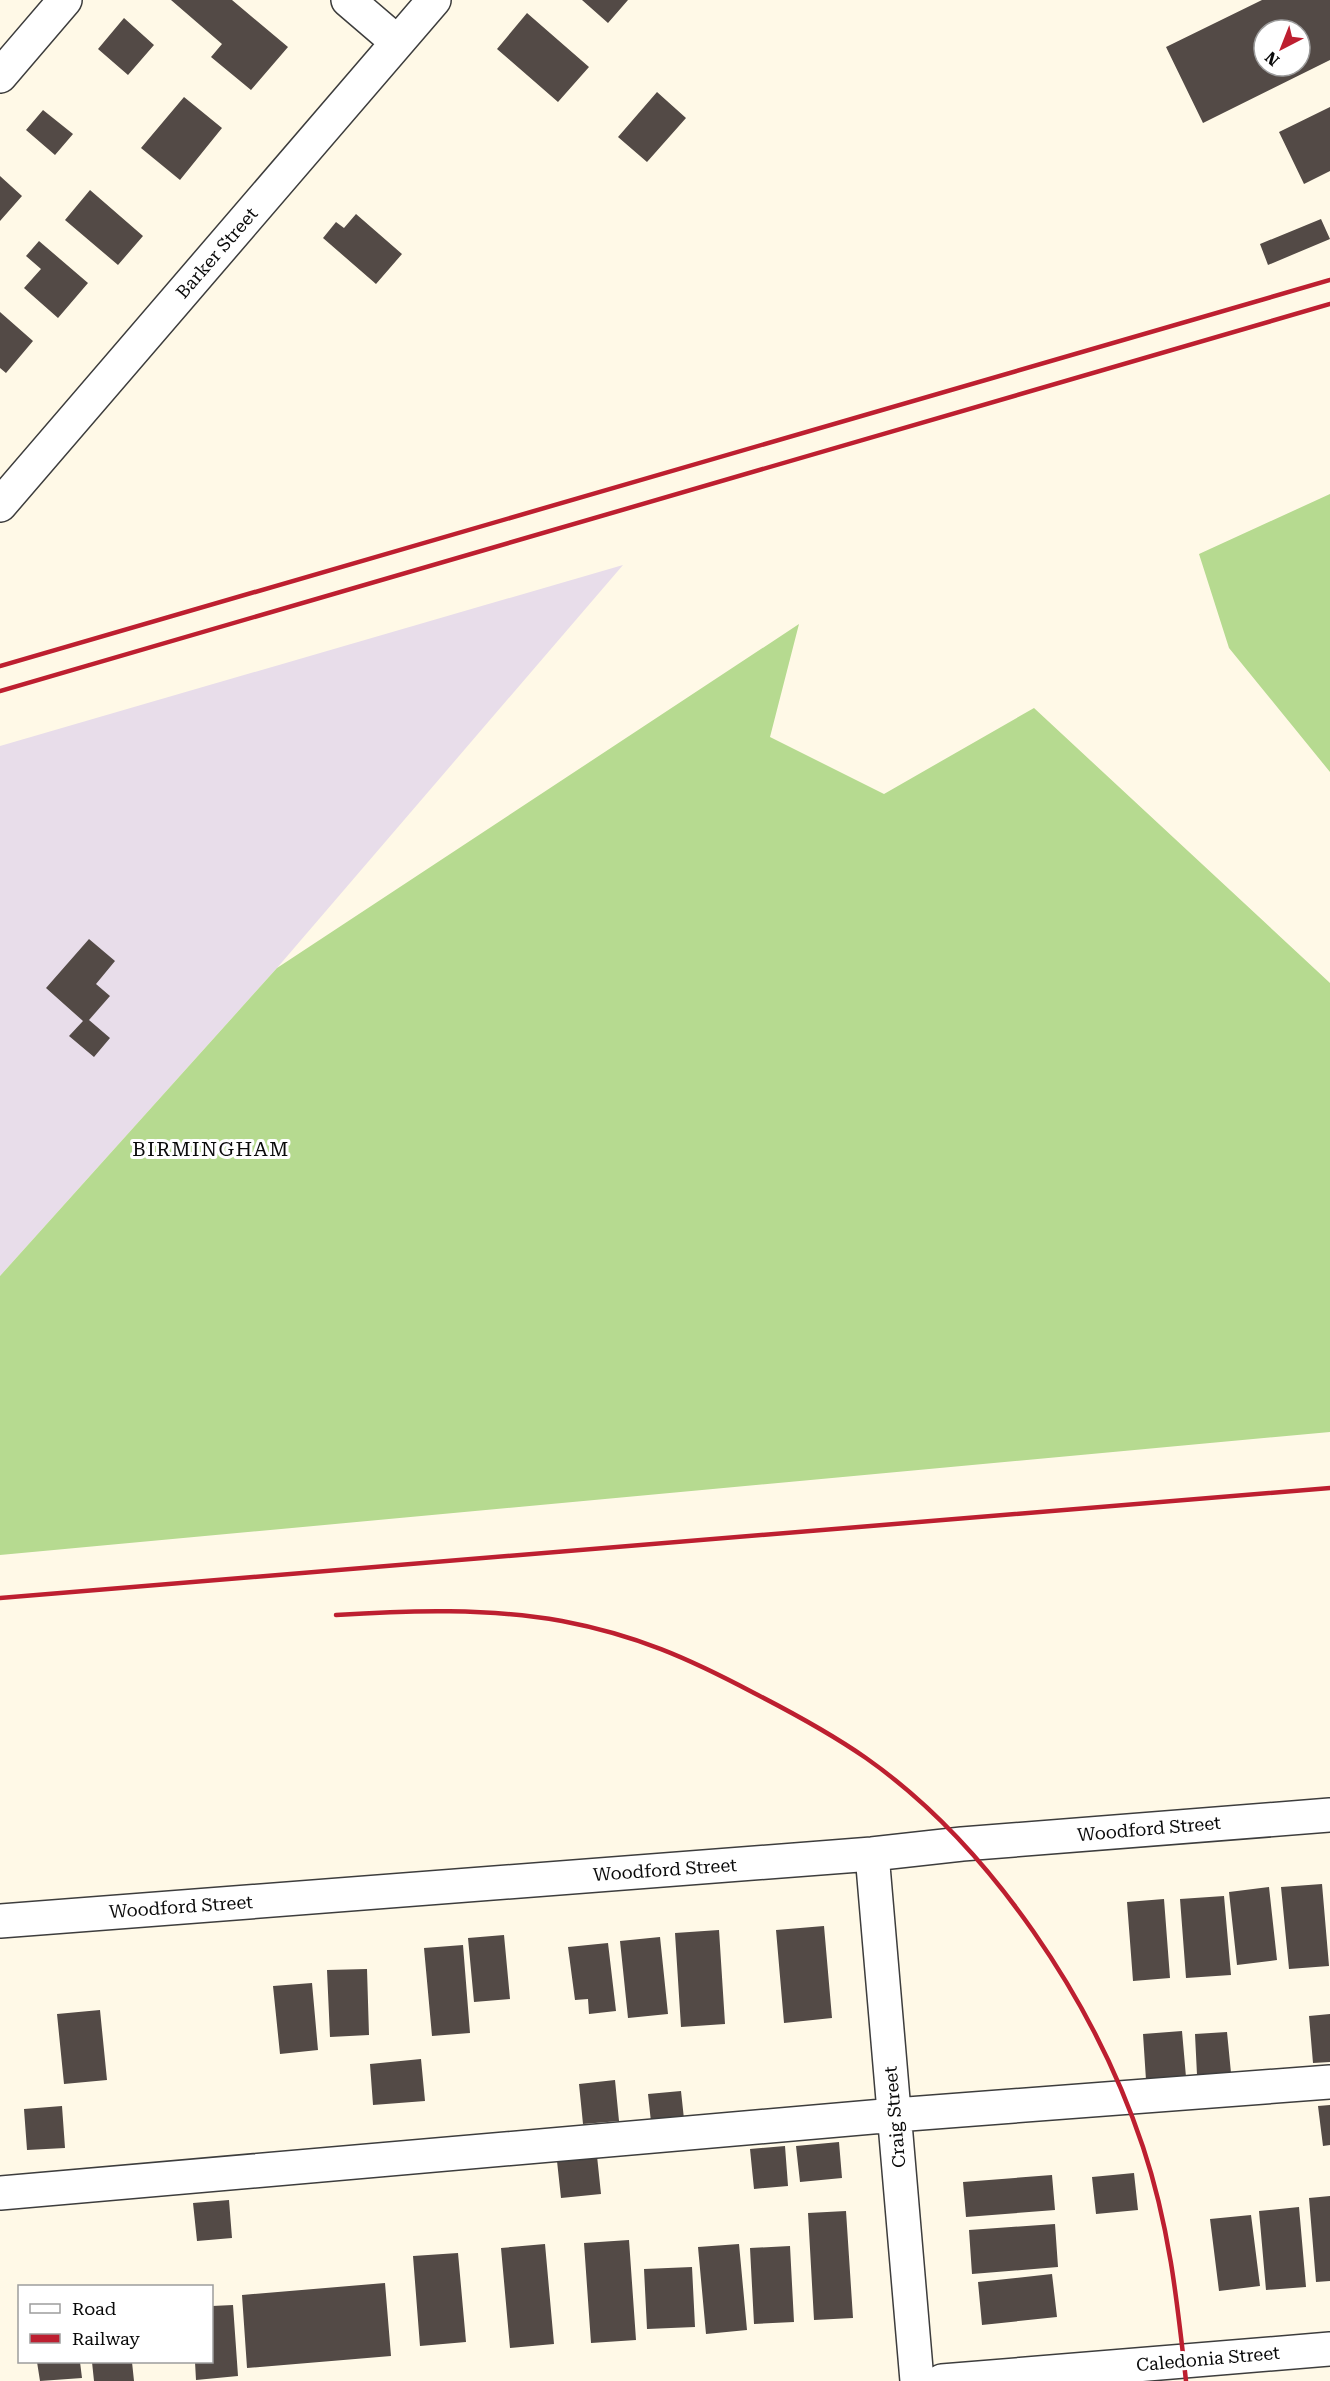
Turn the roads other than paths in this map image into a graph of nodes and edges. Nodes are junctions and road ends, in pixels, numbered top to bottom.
1 (65, 0) edge
2 (348, 0) edge
3 (434, 0) edge
4 (398, 42) junction
5 (0, 76) edge
6 (0, 506) edge
7 (1330, 1815) edge
8 (872, 1854) junction
9 (0, 1922) edge
10 (1330, 2082) edge
11 (894, 2115) junction
12 (0, 2193) edge
13 (1330, 2349) edge
14 (917, 2381) edge
15 (942, 2381) edge

1 - 5 street
2 - 4 street
3 - 4 street, Barker Street
4 - 6 street, Barker Street
7 - 8 street, Woodford Street
8 - 9 street, Woodford Street
8 - 11 street, Craig Street
10 - 11 street
11 - 12 street
11 - 14 street, Craig Street
13 - 15 street, Caledonia Street

